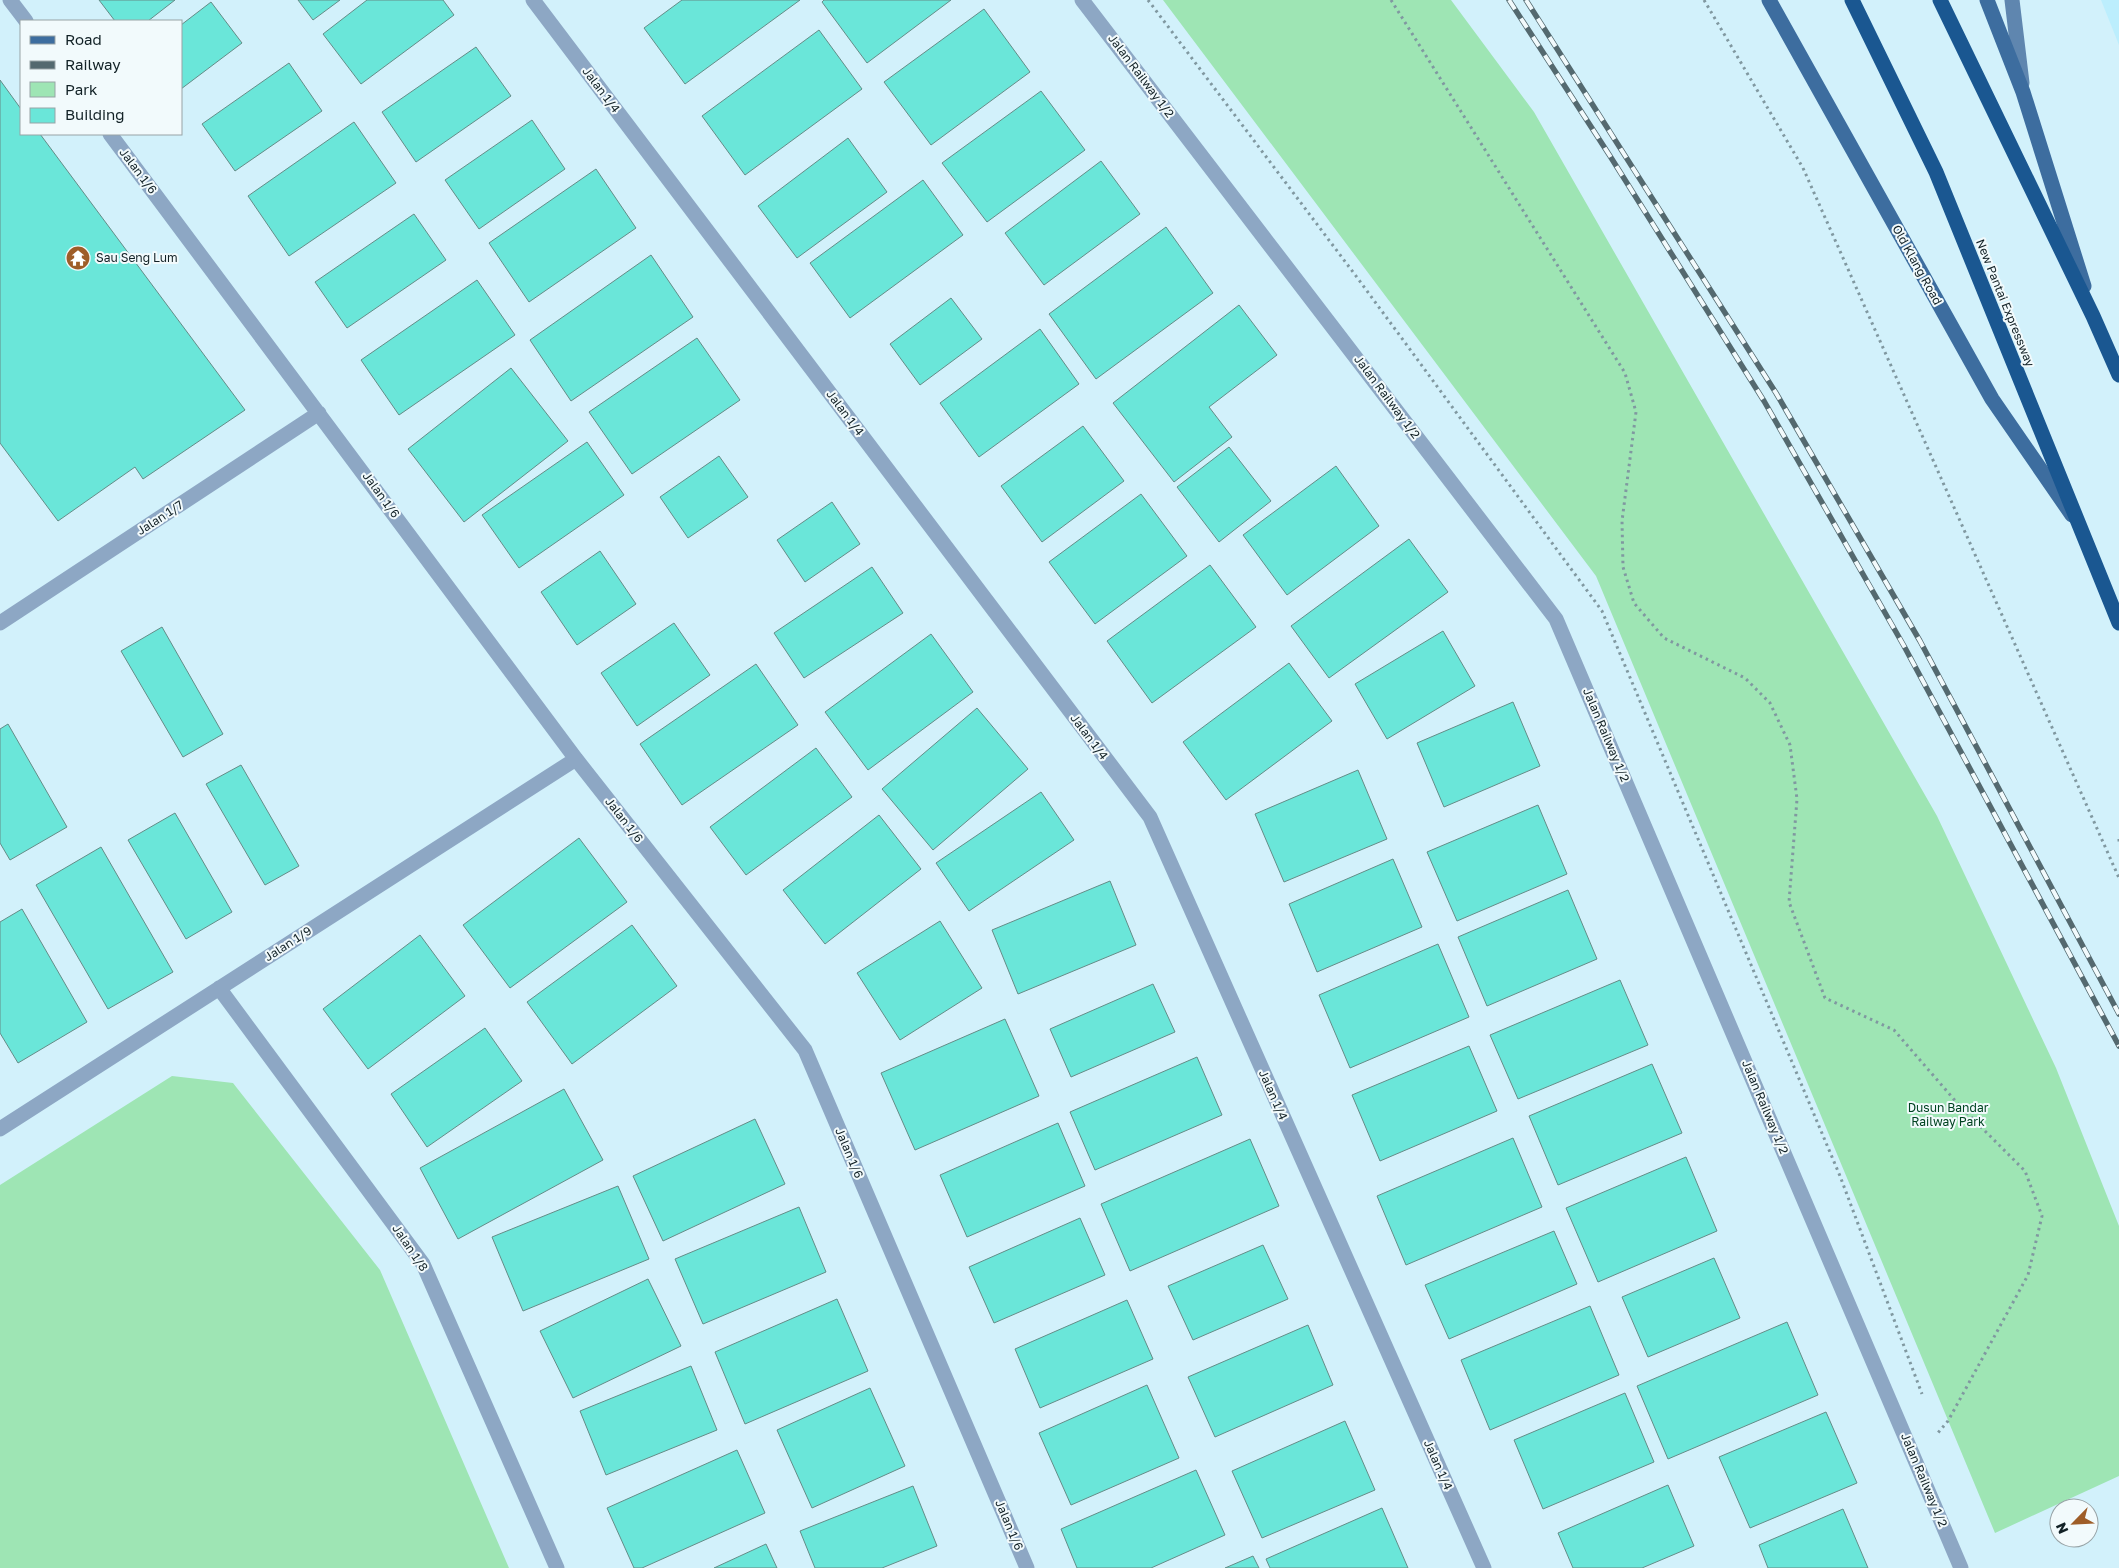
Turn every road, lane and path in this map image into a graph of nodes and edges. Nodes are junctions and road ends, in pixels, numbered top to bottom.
1 (10, 0) edge
2 (533, 0) edge
3 (1082, 0) edge
4 (1391, 0) edge
5 (1704, 0) edge
6 (1769, 0) edge
7 (1852, 0) edge
8 (1940, 0) edge
9 (1987, 0) edge
10 (2012, 0) edge
11 (25, 20) edge
12 (2023, 92) junction
13 (111, 135) edge
14 (2093, 316) junction
15 (2119, 375) edge
16 (319, 413) junction
17 (2077, 522) junction
18 (0, 623) edge
19 (2119, 623) edge
20 (576, 759) junction
21 (2119, 878) edge
22 (219, 988) junction
23 (0, 1129) edge
24 (1948, 1421) dead end
25 (557, 1568) edge
26 (1028, 1568) edge
27 (1484, 1568) edge
28 (1961, 1568) edge

1 - 11 street
2 - 27 street, Jalan 1/4
3 - 28 street, Jalan Railway 1/2
4 - 24 path
5 - 21 path
6 - 17 main road, Old Klang Road
7 - 17 highway, New Pantai Expressway
8 - 14 highway
9 - 12 main road
10 - 12 street
12 - 14 main road
13 - 16 street, Jalan 1/6
14 - 15 highway
16 - 18 street, Jalan 1/7
16 - 20 street, Jalan 1/6
17 - 19 highway, New Pantai Expressway
20 - 22 street, Jalan 1/9
20 - 26 street, Jalan 1/6
22 - 23 street, Jalan 1/9
22 - 25 street, Jalan 1/8

